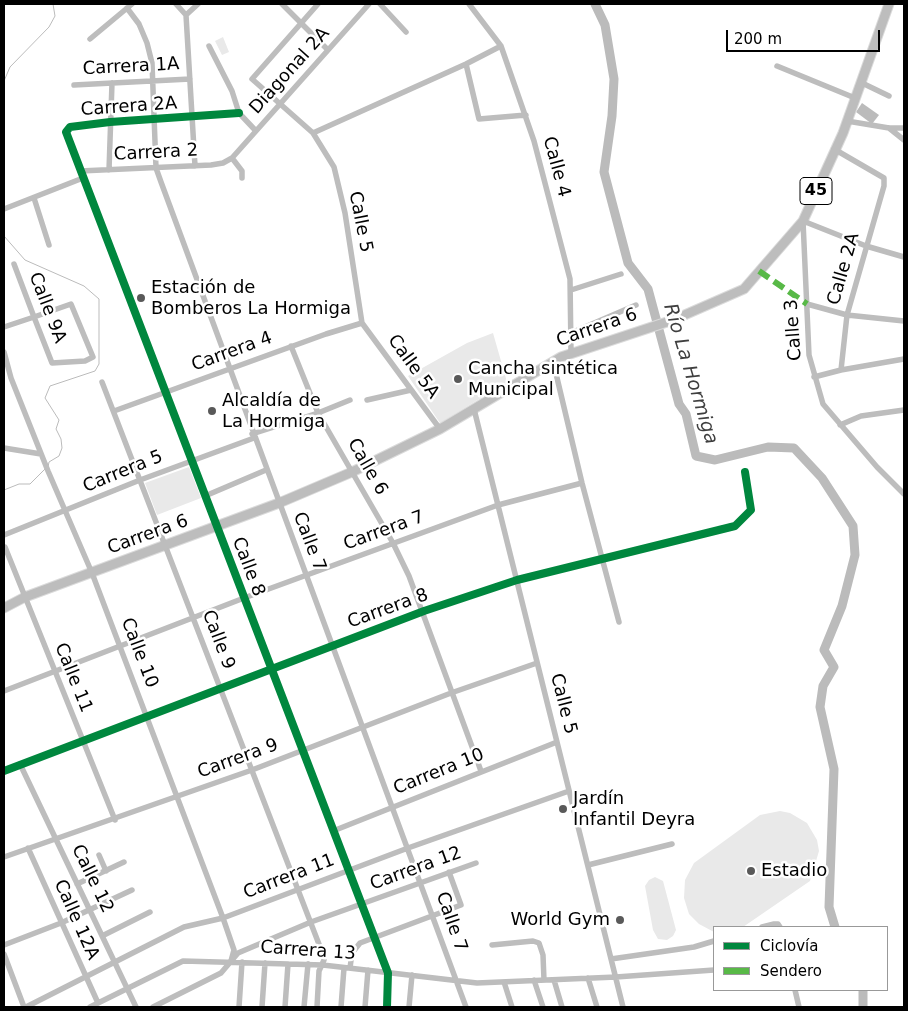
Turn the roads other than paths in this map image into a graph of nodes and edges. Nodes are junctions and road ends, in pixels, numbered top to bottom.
1 (176, 4) edge
2 (198, 4) edge
3 (282, 4) edge
4 (318, 4) edge
5 (369, 4) edge
6 (380, 4) edge
7 (469, 4) edge
8 (889, 4) edge
9 (130, 6) edge
10 (186, 15) junction
11 (300, 24) junction
12 (406, 32) dead end
13 (90, 39) dead end
14 (209, 46) dead end
15 (501, 46) junction
16 (328, 50) junction
17 (466, 64) junction
18 (776, 66) dead end
19 (190, 79) junction
20 (151, 82) junction
21 (860, 82) junction
22 (112, 83) junction
23 (74, 85) dead end
24 (889, 96) dead end
25 (855, 98) junction
26 (280, 105) junction
27 (239, 112) junction
28 (526, 115) junction
29 (192, 118) junction
30 (153, 119) junction
31 (847, 121) junction
32 (110, 122) junction
33 (889, 128) junction
34 (904, 128) edge
35 (256, 131) junction
36 (313, 133) junction
37 (904, 140) edge
38 (834, 149) junction
39 (232, 158) junction
40 (195, 166) junction
41 (156, 168) junction
42 (109, 170) junction
43 (80, 171) junction
44 (83, 178) junction
45 (242, 178) dead end
46 (34, 198) junction
47 (4, 209) edge
48 (803, 221) junction
49 (49, 245) dead end
50 (866, 246) junction
51 (904, 257) edge
52 (14, 264) dead end
53 (621, 274) dead end
54 (571, 290) junction
55 (807, 304) junction
56 (636, 305) dead end
57 (847, 315) junction
58 (34, 317) junction
59 (904, 321) edge
60 (362, 323) junction
61 (4, 327) edge
62 (571, 333) junction
63 (291, 346) junction
64 (4, 352) edge
65 (571, 352) junction
66 (904, 359) edge
67 (553, 361) junction
68 (228, 370) junction
69 (841, 370) junction
70 (814, 377) junction
71 (102, 382) dead end
72 (412, 390) junction
73 (165, 393) junction
74 (350, 400) dead end
75 (367, 400) dead end
76 (474, 409) junction
77 (904, 410) edge
78 (114, 411) junction
79 (318, 413) junction
80 (840, 425) junction
81 (440, 429) junction
82 (253, 436) junction
83 (4, 448) edge
84 (41, 454) junction
85 (191, 461) junction
86 (266, 470) junction
87 (352, 472) junction
88 (745, 472) dead end
89 (140, 480) junction
90 (582, 483) junction
91 (904, 494) edge
92 (204, 496) junction
93 (279, 503) junction
94 (498, 505) junction
95 (66, 511) junction
96 (216, 527) junction
97 (4, 535) edge
98 (394, 543) junction
99 (166, 546) junction
100 (5, 547) dead end
101 (602, 559) junction
102 (92, 573) junction
103 (306, 575) junction
104 (516, 580) junction
105 (25, 597) junction
106 (244, 598) junction
107 (4, 608) edge
108 (424, 611) junction
109 (193, 618) junction
110 (618, 622) dead end
111 (332, 645) junction
112 (120, 647) junction
113 (537, 663) junction
114 (271, 669) junction
115 (54, 673) junction
116 (220, 689) junction
117 (4, 691) edge
118 (451, 693) junction
119 (147, 716) junction
120 (363, 728) junction
121 (82, 740) junction
122 (557, 742) junction
123 (303, 751) junction
124 (20, 764) junction
125 (4, 770) edge
126 (252, 770) junction
127 (481, 771) junction
128 (569, 791) junction
129 (177, 797) junction
130 (393, 807) junction
131 (115, 820) junction
132 (333, 831) junction
133 (56, 839) junction
134 (672, 844) dead end
135 (28, 848) junction
136 (408, 848) junction
137 (99, 855) dead end
138 (4, 858) edge
139 (124, 862) dead end
140 (476, 863) dead end
141 (588, 864) junction
142 (106, 871) junction
143 (348, 871) junction
144 (449, 872) junction
145 (421, 882) junction
146 (77, 884) junction
147 (132, 890) dead end
148 (298, 890) junction
149 (361, 905) junction
150 (90, 910) junction
151 (150, 912) dead end
152 (434, 916) junction
153 (223, 918) junction
154 (310, 922) junction
155 (61, 923) junction
156 (102, 936) junction
157 (374, 937) junction
158 (713, 941) edge
159 (4, 945) edge
160 (492, 945) dead end
161 (4, 954) edge
162 (611, 959) junction
163 (230, 961) junction
164 (114, 962) junction
165 (242, 962) junction
166 (265, 963) junction
167 (288, 964) junction
168 (308, 964) junction
169 (323, 965) junction
170 (347, 968) junction
171 (368, 970) junction
172 (713, 970) edge
173 (388, 973) junction
174 (412, 975) junction
175 (86, 977) junction
176 (616, 977) junction
177 (588, 978) junction
178 (455, 980) junction
179 (534, 980) junction
180 (544, 980) junction
181 (554, 980) junction
182 (504, 982) junction
183 (127, 989) junction
184 (795, 991) edge
185 (98, 1004) junction
186 (25, 1007) edge
187 (90, 1007) edge
188 (136, 1007) edge
189 (153, 1007) edge
190 (239, 1007) edge
191 (262, 1007) edge
192 (285, 1007) edge
193 (304, 1007) edge
194 (316, 1007) edge
195 (341, 1007) edge
196 (365, 1007) edge
197 (386, 1007) edge
198 (410, 1007) edge
199 (466, 1007) edge
200 (512, 1007) edge
201 (543, 1007) edge
202 (562, 1007) edge
203 (597, 1007) edge
204 (623, 1007) edge
205 (799, 1007) edge

1 - 10 street
2 - 10 street
3 - 11 street
4 - 11 street
5 - 16 street, Diagonal 2A
6 - 12 street
7 - 15 street, Calle 4
8 - 21 main road, Carrera 6 / 45
9 - 13 street
9 - 20 street, Calle 7
10 - 19 street
11 - 16 street
11 - 26 street
14 - 27 street
15 - 17 street
15 - 28 street, Calle 4
16 - 26 street, Diagonal 2A
17 - 28 street
17 - 36 street
18 - 25 street
19 - 20 street, Carrera 1A
19 - 29 street
20 - 22 street, Carrera 1A
20 - 30 street, Calle 7
21 - 24 street
21 - 25 main road, Carrera 6 / 45
22 - 23 street, Carrera 1A
22 - 32 street
25 - 31 main road, Carrera 6 / 45
26 - 35 street, Diagonal 2A
26 - 36 street
27 - 29 street, Carrera 2A
27 - 35 street
28 - 54 street, Calle 4
29 - 30 street, Carrera 2A
29 - 40 street
30 - 32 street, Carrera 2A
30 - 41 street, Calle 7
31 - 33 street
31 - 38 main road, Carrera 6 / 45
32 - 42 street
32 - 43 street, Carrera 2A
33 - 34 street
33 - 37 street
35 - 39 street, Diagonal 2A
36 - 60 street, Calle 5
38 - 48 main road, Carrera 6 / 45
38 - 50 street, Calle 2A
39 - 40 street, Carrera 2
39 - 45 street
40 - 41 street, Carrera 2
41 - 42 street, Carrera 2
41 - 68 street, Calle 7
42 - 43 street, Carrera 2
43 - 44 street, Calle 8
44 - 46 street
44 - 73 street, Calle 8
46 - 47 street
46 - 49 street
48 - 50 street
48 - 55 street, Calle 3
48 - 65 main road, Carrera 6 / 45
50 - 51 street
50 - 57 street, Calle 2A
52 - 58 street, Calle 9A
53 - 54 street
54 - 62 street, Calle 4
55 - 57 street
55 - 70 street, Calle 3
56 - 62 street
57 - 59 street
57 - 69 street, Calle 2A
58 - 58 street, Calle 9A
58 - 61 street
60 - 63 street, Carrera 4
60 - 72 street, Calle 5A
62 - 65 street, Calle 4
63 - 68 street, Carrera 4
63 - 79 street, Calle 6
64 - 84 street, Calle 10
65 - 67 main road, Carrera 6 / 45
66 - 69 street
67 - 76 main road, Carrera 6 / 45
67 - 90 street
68 - 73 street, Carrera 4
68 - 82 street, Calle 7
69 - 70 street
70 - 80 street, Calle 3
71 - 78 street, Calle 9
72 - 75 street
72 - 81 street, Calle 5A
73 - 78 street, Carrera 4
73 - 85 street, Calle 8
74 - 79 street, Carrera 5
76 - 81 main road, Carrera 6 / 45
76 - 94 street, Calle 5
77 - 80 street
78 - 89 street, Calle 9
79 - 82 street, Carrera 5
79 - 87 street, Calle 6
80 - 91 street, Calle 3
81 - 87 main road, Carrera 6 / 45
82 - 85 street, Carrera 5
82 - 86 street, Calle 7
83 - 84 street
84 - 95 street, Calle 10
85 - 89 street, Carrera 5
85 - 92 street, Calle 8
86 - 92 street
86 - 93 street, Calle 7
87 - 93 main road, Carrera 6 / 45
87 - 98 street, Calle 6
88 - 101 street, Carrera 8
89 - 95 street, Carrera 5
89 - 99 street, Calle 9
90 - 94 street, Carrera 7
90 - 101 street
92 - 96 street, Calle 8
93 - 96 main road, Carrera 6 / 45
93 - 103 street, Calle 7
94 - 98 street, Carrera 7
94 - 104 street, Calle 5
95 - 97 street, Carrera 5
95 - 102 street, Calle 10
96 - 99 main road, Carrera 6 / 45
96 - 106 street, Calle 8
98 - 103 street, Carrera 7
98 - 108 street, Calle 6
99 - 102 main road, Carrera 6 / 45
99 - 109 street, Calle 9
100 - 105 street, Calle 11
101 - 104 street, Carrera 8
101 - 110 street
102 - 105 main road, Carrera 6 / 45
102 - 112 street, Calle 10
103 - 106 street, Carrera 7
103 - 111 street, Calle 7
104 - 108 street, Carrera 8
104 - 113 street, Calle 5
105 - 107 main road, Carrera 6 / 45
105 - 115 street, Calle 11
106 - 109 street, Carrera 7
106 - 114 street, Calle 8
108 - 111 street, Carrera 8
108 - 118 street, Calle 6
109 - 112 street, Carrera 7
109 - 116 street, Calle 9
111 - 114 street, Carrera 8
111 - 120 street, Calle 7
112 - 115 street, Carrera 7
112 - 119 street, Calle 10
113 - 118 street, Carrera 9
113 - 122 street, Calle 5
114 - 116 street, Carrera 8
114 - 123 street, Calle 8
115 - 117 street, Carrera 7
115 - 121 street, Calle 11
116 - 119 street, Carrera 8
116 - 126 street, Calle 9
118 - 120 street, Carrera 9
118 - 127 street, Calle 6
119 - 121 street, Carrera 8
119 - 129 street, Calle 10
120 - 123 street, Carrera 9
120 - 130 street, Calle 7
121 - 124 street, Carrera 8
121 - 131 street, Calle 11
122 - 127 street, Carrera 10
122 - 128 street, Calle 5
123 - 126 street, Carrera 9
123 - 132 street, Calle 8
124 - 125 street, Carrera 8
124 - 133 street, Calle 12
126 - 129 street, Carrera 9
126 - 148 street, Calle 9
127 - 130 street, Carrera 10
128 - 136 street, Carrera 11
128 - 141 street, Calle 5
129 - 131 street, Carrera 9
129 - 153 street, Calle 10
130 - 132 street, Carrera 10
130 - 136 street, Calle 7
131 - 133 street, Carrera 9
132 - 143 street, Calle 8
133 - 135 street, Carrera 9
133 - 146 street, Calle 12
134 - 141 street
135 - 138 street, Carrera 9
135 - 155 street, Calle 12A
136 - 143 street, Carrera 11
136 - 145 street, Calle 7
137 - 142 street
139 - 142 street
140 - 144 street, Carrera 12
141 - 162 street, Calle 5
142 - 146 street
143 - 148 street, Carrera 11
143 - 149 street, Calle 8
144 - 145 street, Carrera 12
144 - 152 street
145 - 149 street, Carrera 12
145 - 152 street, Calle 7
146 - 150 street, Calle 12
147 - 150 street
148 - 153 street, Carrera 11
148 - 154 street, Calle 9
149 - 154 street, Carrera 12
149 - 157 street, Calle 8
150 - 155 street
150 - 156 street, Calle 12
151 - 156 street
152 - 157 street
152 - 178 street, Calle 7
153 - 163 street, Calle 10
153 - 164 street, Carrera 11
154 - 163 street, Carrera 12
154 - 169 street, Calle 9
155 - 159 street
155 - 175 street, Calle 12A
156 - 164 street, Calle 12
157 - 170 street
157 - 173 street, Calle 8
158 - 162 street
160 - 180 street
161 - 186 street
162 - 176 street, Calle 5
163 - 165 street, Carrera 13
163 - 183 street, Carrera 13
163 - 189 street, Carrera 12
164 - 175 street, Carrera 11
164 - 183 street, Calle 12
165 - 166 street, Carrera 13
165 - 190 street
166 - 167 street, Carrera 13
166 - 191 street
167 - 168 street, Carrera 13
167 - 192 street
168 - 169 street, Carrera 13
168 - 193 street
169 - 170 street, Carrera 13
169 - 194 street
170 - 171 street, Carrera 13
170 - 195 street
171 - 173 street, Carrera 13
171 - 196 street
172 - 176 street, Carrera 13
173 - 174 street, Carrera 13
173 - 197 street
174 - 178 street, Carrera 13
174 - 198 street
175 - 185 street, Calle 12A
175 - 186 street, Carrera 11
176 - 177 street, Carrera 13
176 - 204 street, Calle 5
177 - 181 street, Carrera 13
177 - 203 street
178 - 182 street, Carrera 13
178 - 199 street, Calle 7
179 - 180 street, Carrera 13
179 - 182 street, Carrera 13
179 - 201 street
180 - 181 street, Carrera 13
181 - 202 street
182 - 200 street
183 - 185 street, Carrera 13
183 - 188 street, Calle 12
184 - 205 street
185 - 187 street, Carrera 13

